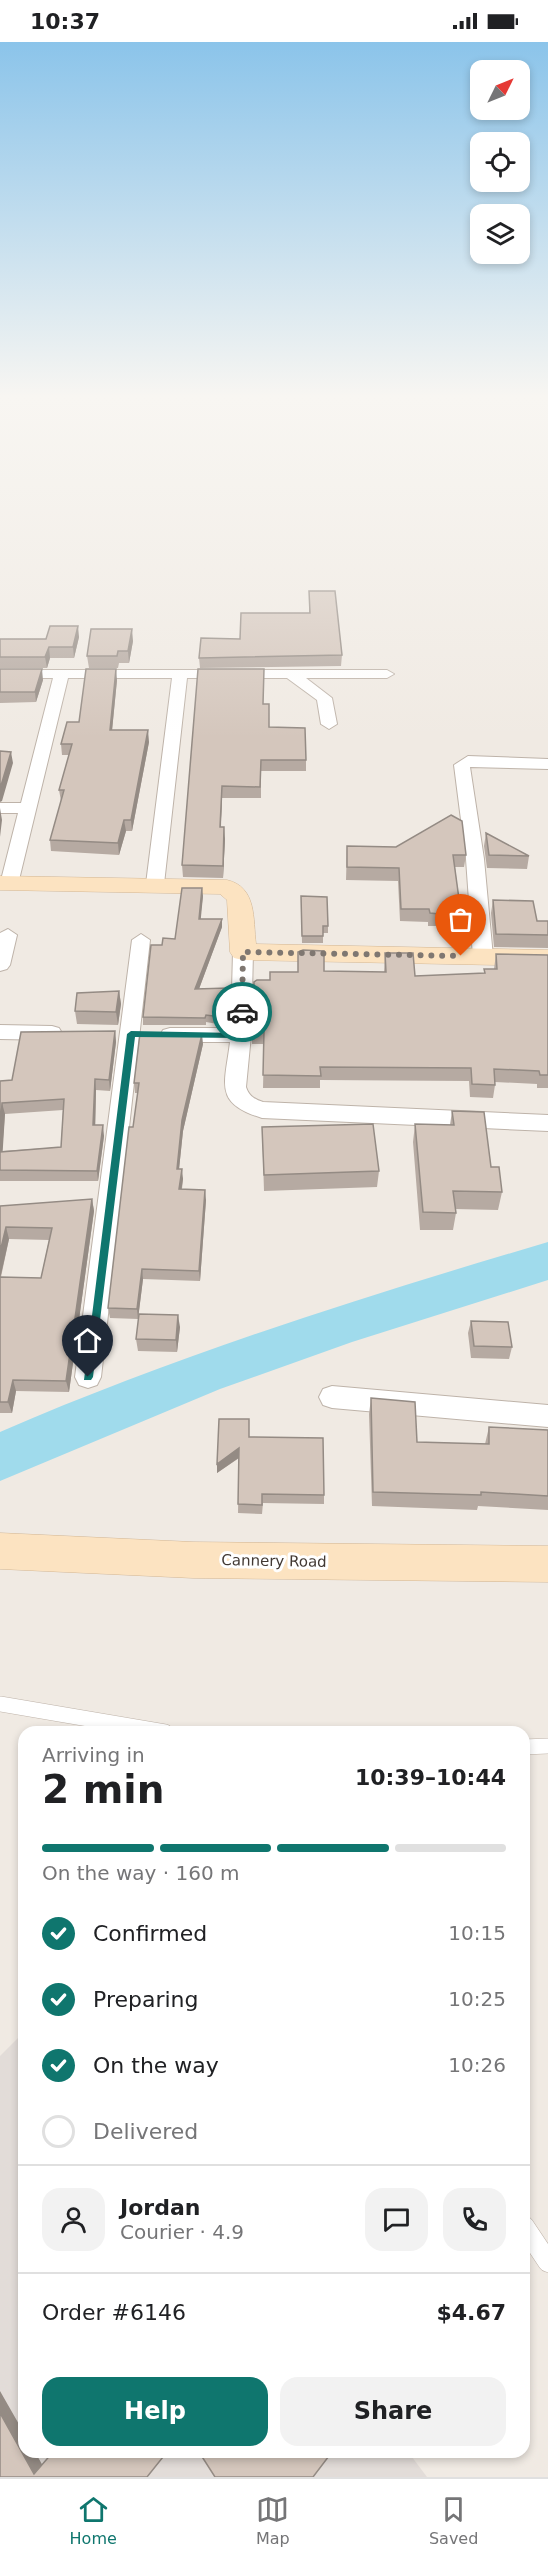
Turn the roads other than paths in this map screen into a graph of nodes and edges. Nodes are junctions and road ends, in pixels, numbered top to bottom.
1 (0, 674) edge
2 (62, 674) junction
3 (387, 674) dead end
4 (180, 675) junction
5 (290, 675) junction
6 (329, 724) dead end
7 (548, 764) edge
8 (0, 808) edge
9 (28, 808) junction
10 (4, 884) edge
11 (155, 884) junction
12 (8, 935) dead end
13 (141, 940) dead end
14 (243, 952) junction
15 (483, 957) junction
16 (548, 958) edge
17 (0, 965) edge
18 (0, 1032) edge
19 (72, 1033) edge
20 (107, 1034) edge
21 (131, 1034) junction
22 (241, 1035) junction
23 (548, 1123) edge
24 (88, 1377) dead end
25 (332, 1397) dead end
26 (548, 1416) edge
27 (0, 1551) edge
28 (548, 1564) edge
29 (0, 1704) edge
30 (130, 1726) edge
31 (548, 1746) edge
32 (530, 1747) edge
33 (530, 2235) edge
34 (548, 2262) edge

1 - 2 street
2 - 4 street
2 - 9 street
3 - 5 street
4 - 5 street
4 - 11 street
5 - 6 street
7 - 15 street
8 - 9 street
9 - 10 street
10 - 11 street
11 - 14 street
12 - 17 street
13 - 21 street
14 - 15 street
14 - 22 street
15 - 16 street
18 - 19 street
20 - 21 street
21 - 22 street
21 - 24 street
22 - 23 street
25 - 26 street
27 - 28 street, Cannery Road
29 - 30 lane
31 - 32 lane
33 - 34 lane

